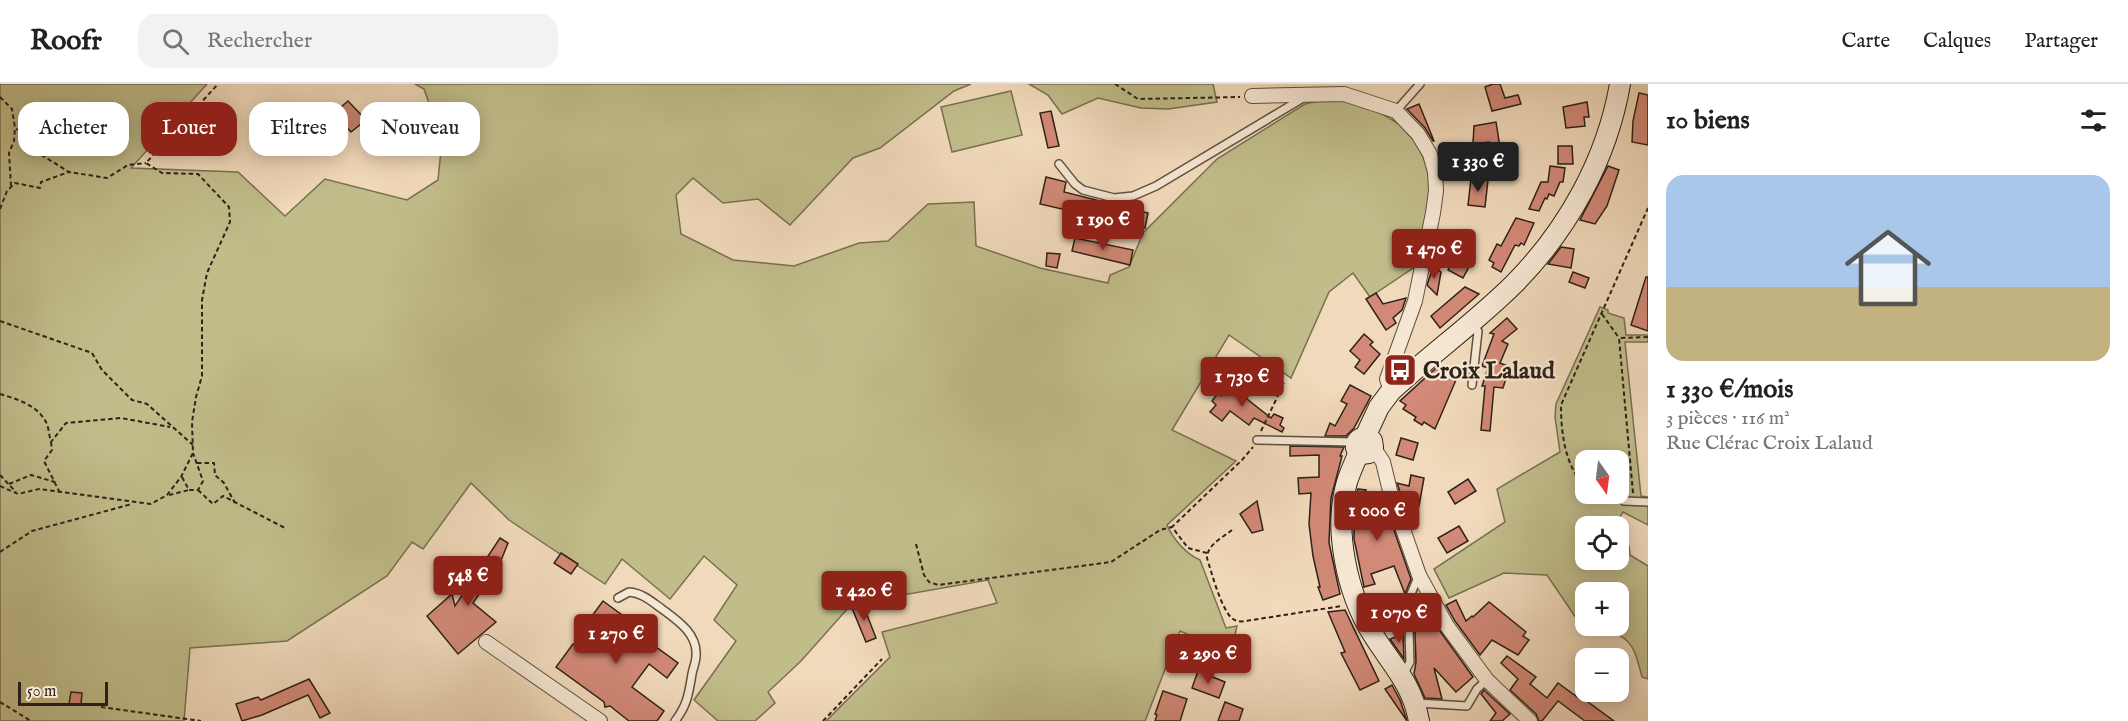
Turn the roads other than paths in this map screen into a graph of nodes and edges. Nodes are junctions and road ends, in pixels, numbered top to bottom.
1 (1420, 84) edge
2 (1620, 84) edge
3 (1311, 93) junction
4 (1252, 96) road end
5 (1396, 111) junction
6 (1059, 164) dead end
7 (1470, 322) junction
8 (1472, 386) dead end
9 (1391, 391) junction
10 (1257, 440) road end
11 (1363, 445) junction
12 (1629, 502) edge
13 (1648, 502) edge
14 (1419, 575) junction
15 (618, 598) dead end
16 (486, 642) dead end
17 (1402, 675) junction
18 (1487, 680) junction
19 (1417, 712) edge
20 (600, 721) edge
21 (675, 721) edge
22 (1530, 721) edge

1 - 5 lane
2 - 7 main road
3 - 4 street
3 - 5 street
3 - 6 lane
5 - 9 street
7 - 8 lane
7 - 9 main road
9 - 11 main road
10 - 11 lane
11 - 14 street
11 - 17 main road
12 - 13 lane
14 - 17 lane
14 - 18 street
15 - 21 lane
16 - 20 street
17 - 19 main road
18 - 19 lane
18 - 22 street

